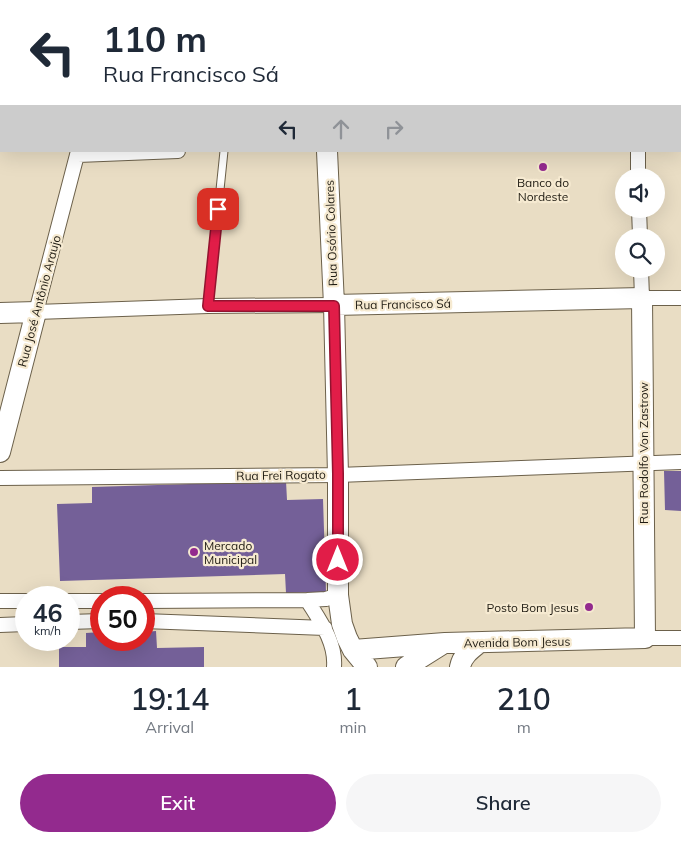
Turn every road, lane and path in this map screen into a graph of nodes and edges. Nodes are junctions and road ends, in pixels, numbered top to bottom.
1 (128, 152) edge
2 (224, 152) edge
3 (327, 152) edge
4 (638, 152) edge
5 (78, 153) edge
6 (638, 168) edge
7 (641, 278) edge
8 (642, 298) junction
9 (681, 298) edge
10 (208, 306) junction
11 (334, 306) junction
12 (0, 312) edge
13 (36, 312) junction
14 (0, 452) edge
15 (681, 462) edge
16 (643, 464) junction
17 (338, 474) junction
18 (0, 478) edge
19 (338, 595) junction
20 (307, 600) junction
21 (0, 601) edge
22 (15, 601) edge
23 (155, 601) edge
24 (155, 621) edge
25 (15, 624) edge
26 (0, 625) edge
27 (325, 628) junction
28 (645, 638) junction
29 (681, 638) edge
30 (445, 643) junction
31 (479, 643) junction
32 (353, 650) junction
33 (334, 667) edge
34 (367, 667) edge
35 (406, 667) edge
36 (460, 667) edge

1 - 5 street
2 - 10 lane
3 - 11 main road, Rua Osório Colares
4 - 6 street
5 - 13 street, Rua José Antônio Araujo
7 - 8 street, Rua Rodolfo Von Zastrow
8 - 9 street, Rua Francisco Sá
8 - 11 main road, Rua Francisco Sá
8 - 16 main road, Rua Rodolfo Von Zastrow
10 - 11 street, Rua Francisco Sá
10 - 13 street, Rua Francisco Sá
11 - 17 main road, Rua Osório Colares
12 - 13 main road
13 - 14 main road, Rua José Antônio Araujo
15 - 16 street, Rua Frei Rogato
16 - 17 street, Rua Frei Rogato
16 - 28 main road, Rua Rodolfo Von Zastrow
17 - 18 street, Rua Frei Rogato
17 - 19 main road, Rua Osório Colares
19 - 20 street
19 - 32 main road, Rua Osório Colares
20 - 23 street
20 - 27 street
21 - 22 street
24 - 27 street
25 - 26 street
27 - 33 street
28 - 29 street, Avenida Bom Jesus
28 - 31 main road, Avenida Bom Jesus
30 - 31 main road, Avenida Bom Jesus
30 - 32 main road, Avenida Bom Jesus
30 - 35 main road
31 - 36 main road
32 - 34 main road, Rua Osório Colares

